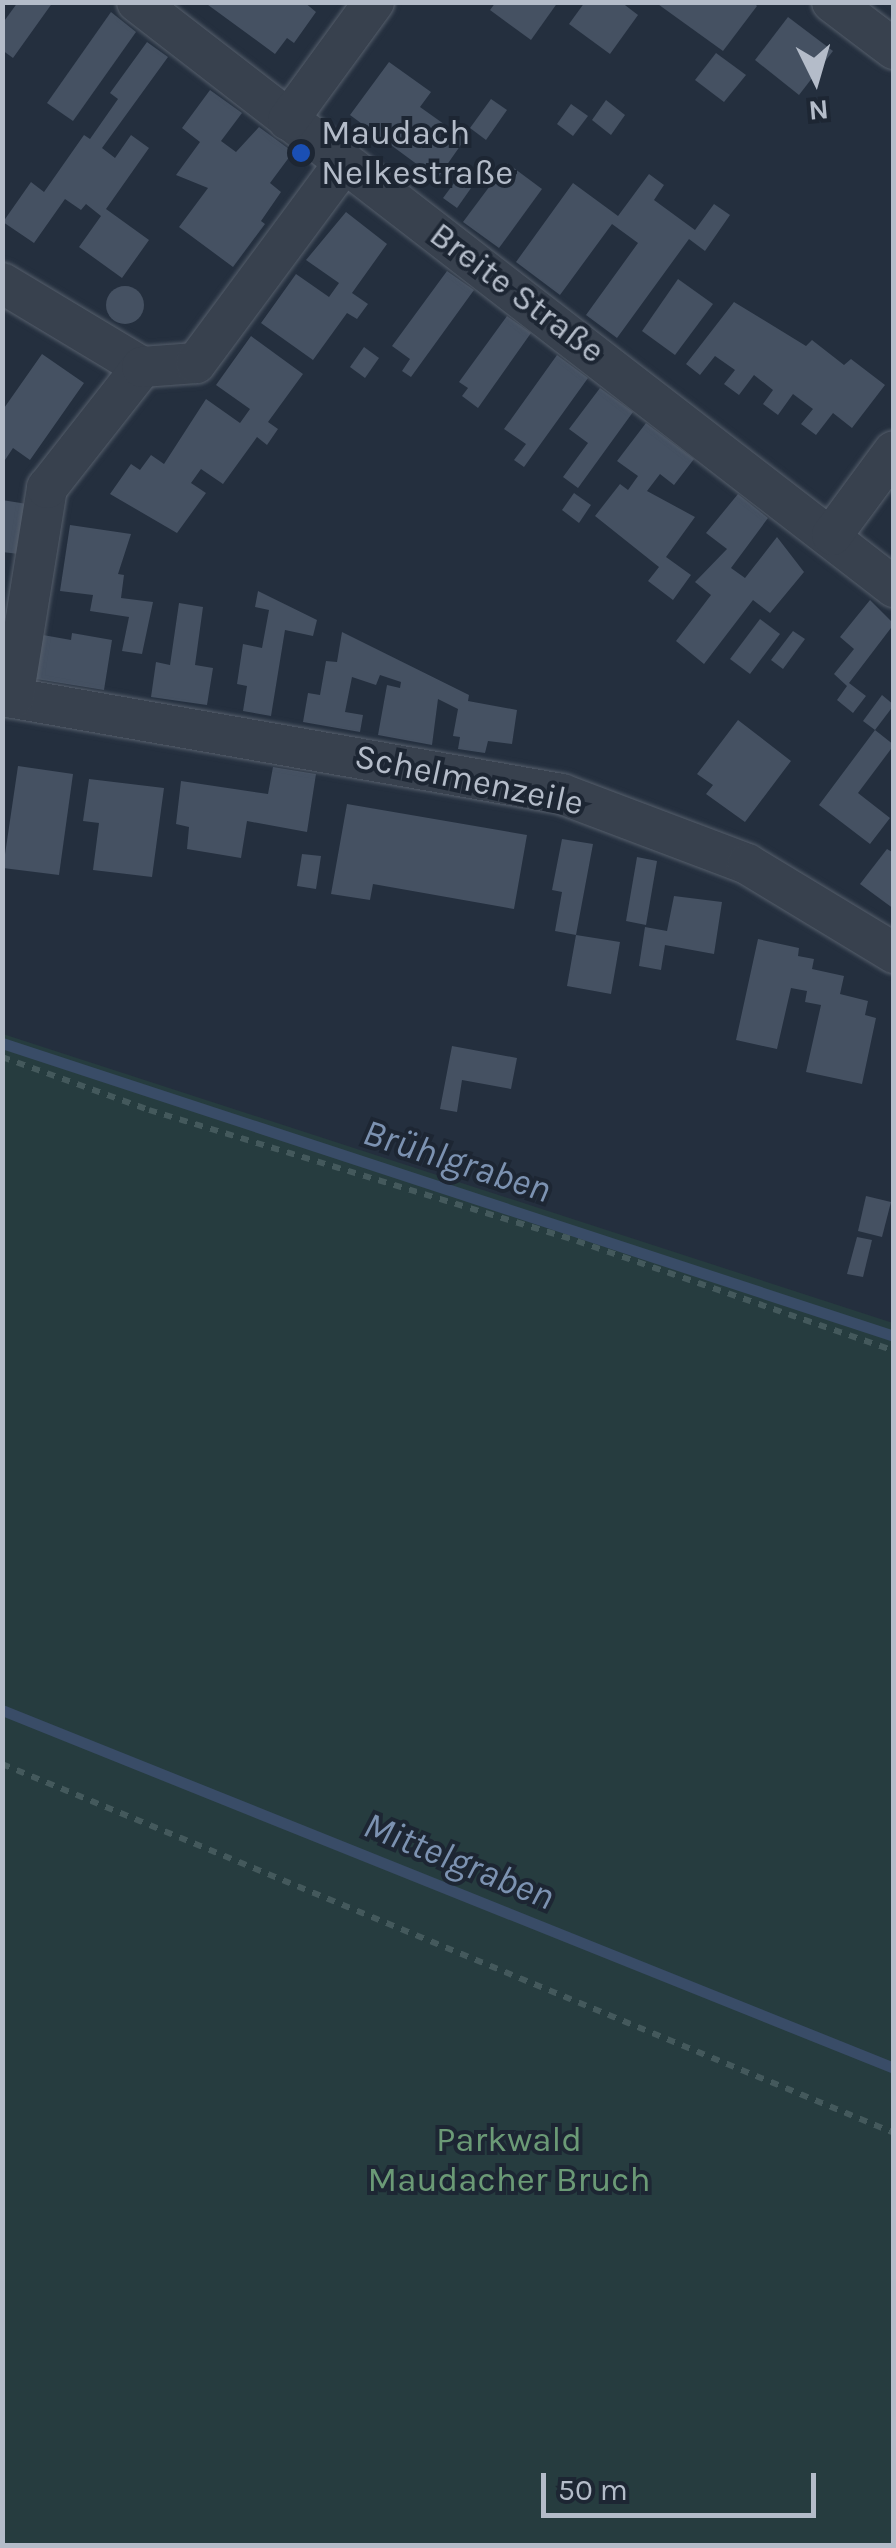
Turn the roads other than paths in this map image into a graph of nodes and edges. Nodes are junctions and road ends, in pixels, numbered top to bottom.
1 (138, 2) edge
2 (374, 2) edge
3 (832, 2) edge
4 (894, 49) edge
5 (288, 120) junction
6 (346, 162) junction
7 (2, 283) edge
8 (142, 367) junction
9 (894, 450) edge
10 (832, 535) junction
11 (894, 587) edge
12 (8, 697) edge
13 (894, 953) edge

1 - 5 street, Breite Straße
2 - 5 street
3 - 4 street
5 - 6 street, Breite Straße
6 - 8 street
6 - 10 street, Breite Straße
7 - 8 street
8 - 12 street, Schelmenzeile
9 - 10 street
10 - 11 street, Breite Straße
12 - 13 street, Schelmenzeile

